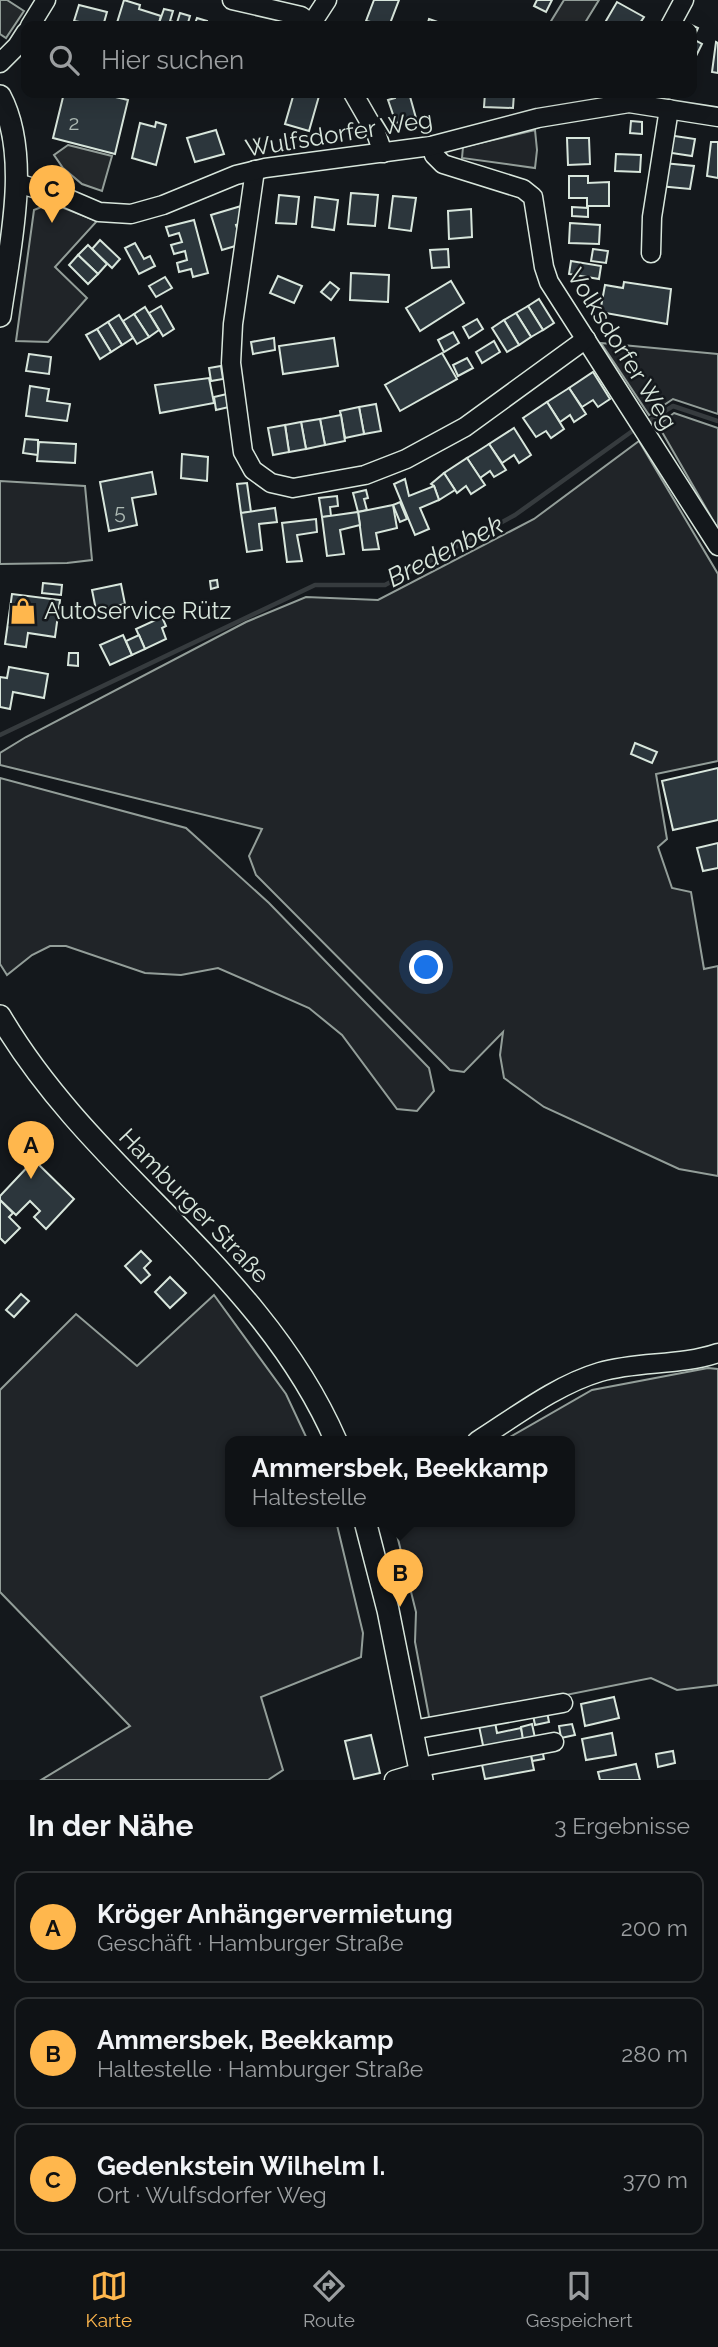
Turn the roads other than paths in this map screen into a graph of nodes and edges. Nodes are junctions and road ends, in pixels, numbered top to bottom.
1 (46, 0) edge
2 (232, 0) edge
3 (327, 0) edge
4 (684, 0) edge
5 (33, 21) edge
6 (308, 21) edge
7 (315, 21) edge
8 (673, 21) edge
9 (21, 40) edge
10 (0, 63) edge
11 (0, 96) edge
12 (356, 98) edge
13 (632, 98) edge
14 (669, 109) junction
15 (718, 117) edge
16 (431, 146) junction
17 (383, 153) junction
18 (255, 170) junction
19 (17, 183) junction
20 (651, 253) dead end
21 (1, 304) edge
22 (586, 339) junction
23 (718, 546) edge
24 (0, 1016) edge
25 (718, 1353) edge
26 (333, 1436) edge
27 (485, 1436) edge
28 (367, 1527) edge
29 (563, 1703) dead end
30 (412, 1730) junction
31 (554, 1742) dead end
32 (421, 1773) edge
33 (394, 1780) edge

1 - 5 street
2 - 6 street
3 - 7 street
4 - 8 street
9 - 10 street
11 - 19 main road
12 - 17 street
13 - 14 street, Wulfsdorfer Weg
13 - 16 street, Wulfsdorfer Weg
14 - 15 street, Wulfsdorfer Weg
14 - 20 street
16 - 17 street, Wulfsdorfer Weg
16 - 22 street, Volksdorfer Weg
17 - 18 street, Wulfsdorfer Weg
18 - 19 street, Wulfsdorfer Weg
18 - 22 street
19 - 21 main road
22 - 23 street, Volksdorfer Weg
24 - 26 main road, Hamburger Straße
25 - 27 street
28 - 30 main road
29 - 30 street
30 - 32 main road
31 - 32 street
32 - 33 street

